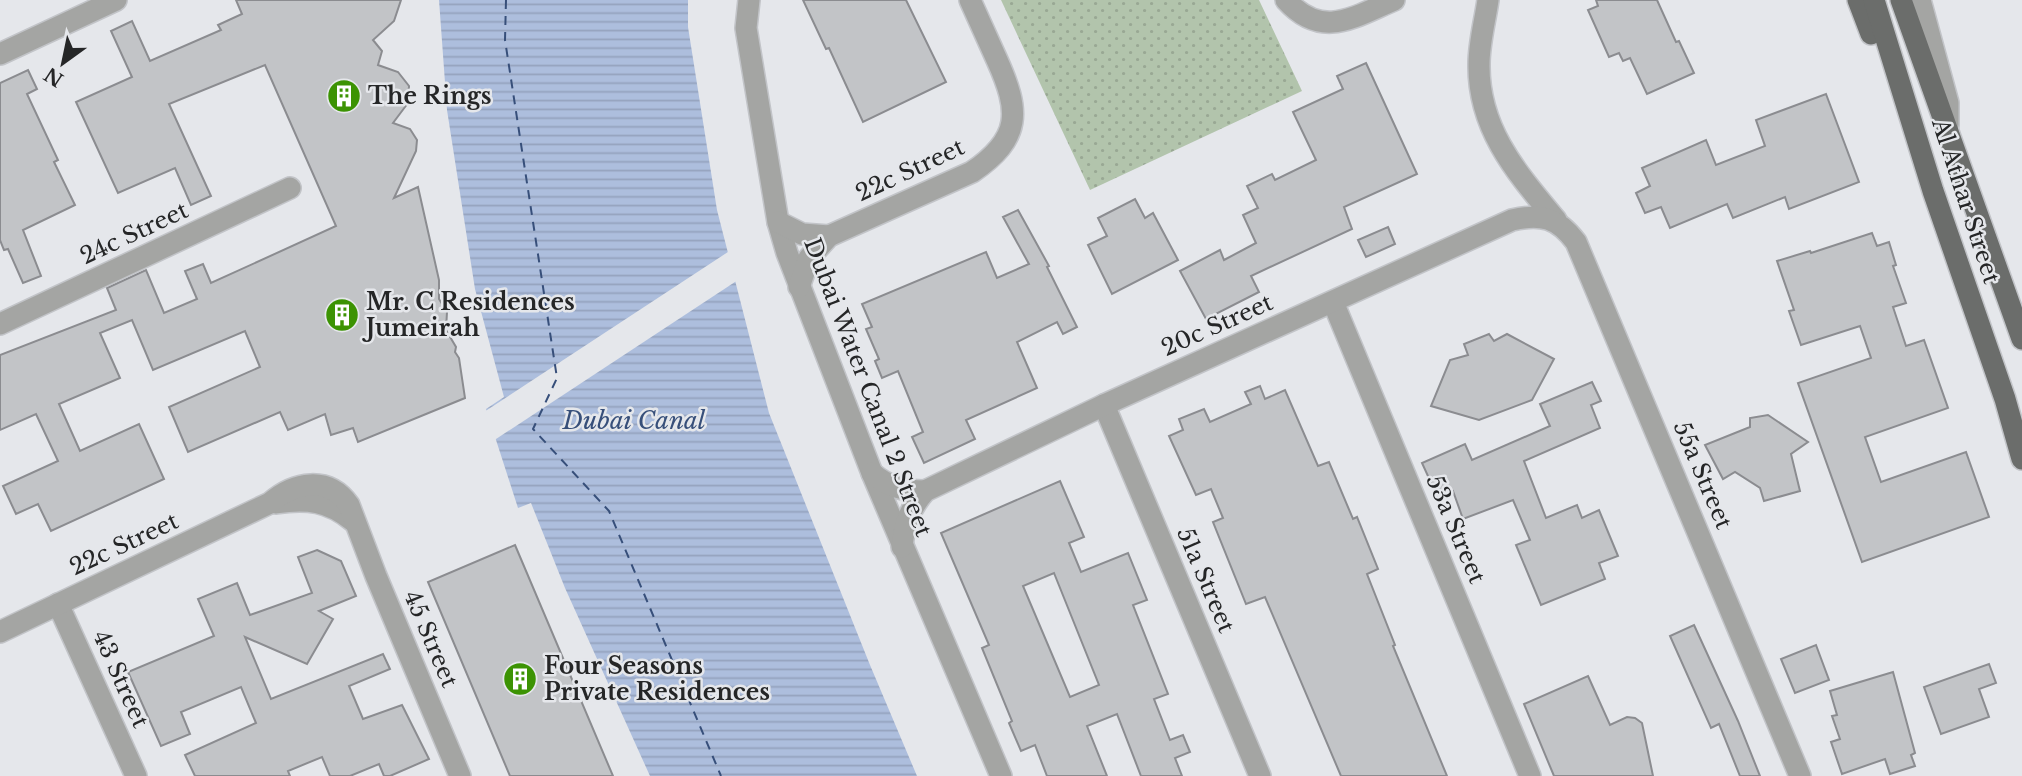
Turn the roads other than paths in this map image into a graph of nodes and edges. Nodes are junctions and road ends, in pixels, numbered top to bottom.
1 (116, 0) edge
2 (749, 0) edge
3 (970, 0) edge
4 (1394, 0) edge
5 (1488, 0) edge
6 (1857, 0) edge
7 (1874, 0) edge
8 (1901, 0) edge
9 (1920, 0) edge
10 (1293, 7) edge
11 (0, 54) edge
12 (1899, 83) junction
13 (1947, 131) junction
14 (290, 188) dead end
15 (1556, 220) junction
16 (778, 222) junction
17 (829, 236) junction
18 (799, 287) junction
19 (1333, 302) junction
20 (0, 324) edge
21 (2022, 339) edge
22 (1104, 405) junction
23 (2022, 459) edge
24 (872, 473) junction
25 (925, 491) junction
26 (355, 522) joint
27 (902, 547) junction
28 (58, 604) junction
29 (0, 632) edge
30 (136, 776) edge
31 (460, 776) edge
32 (1001, 776) edge
33 (1260, 776) edge
34 (1530, 776) edge
35 (1800, 776) edge

1 - 11 street
2 - 16 street, Dubai Water Canal 2 Street
3 - 17 street, 22c Street
4 - 10 street
5 - 15 street, 55a Street
6 - 12 main road
7 - 12 main road, Al Athar Street
8 - 13 main road, Al Athar Street
9 - 13 street
12 - 23 main road, Al Athar Street
13 - 21 main road, Al Athar Street
14 - 20 street, 24c Street
15 - 19 street, 20c Street
15 - 35 street, 55a Street
16 - 17 street
16 - 18 street, Dubai Water Canal 2 Street
17 - 18 street, 22c Street
18 - 24 street, Dubai Water Canal 2 Street
19 - 22 street, 20c Street
19 - 34 street, 53a Street
22 - 25 street, 20c Street
22 - 33 street, 51a Street
24 - 25 street
24 - 27 street, Dubai Water Canal 2 Street
25 - 27 street
26 - 28 street, 22c Street
26 - 31 street, 45 Street
27 - 32 street, Dubai Water Canal 2 Street
28 - 29 street, 22c Street
28 - 30 street, 43 Street

